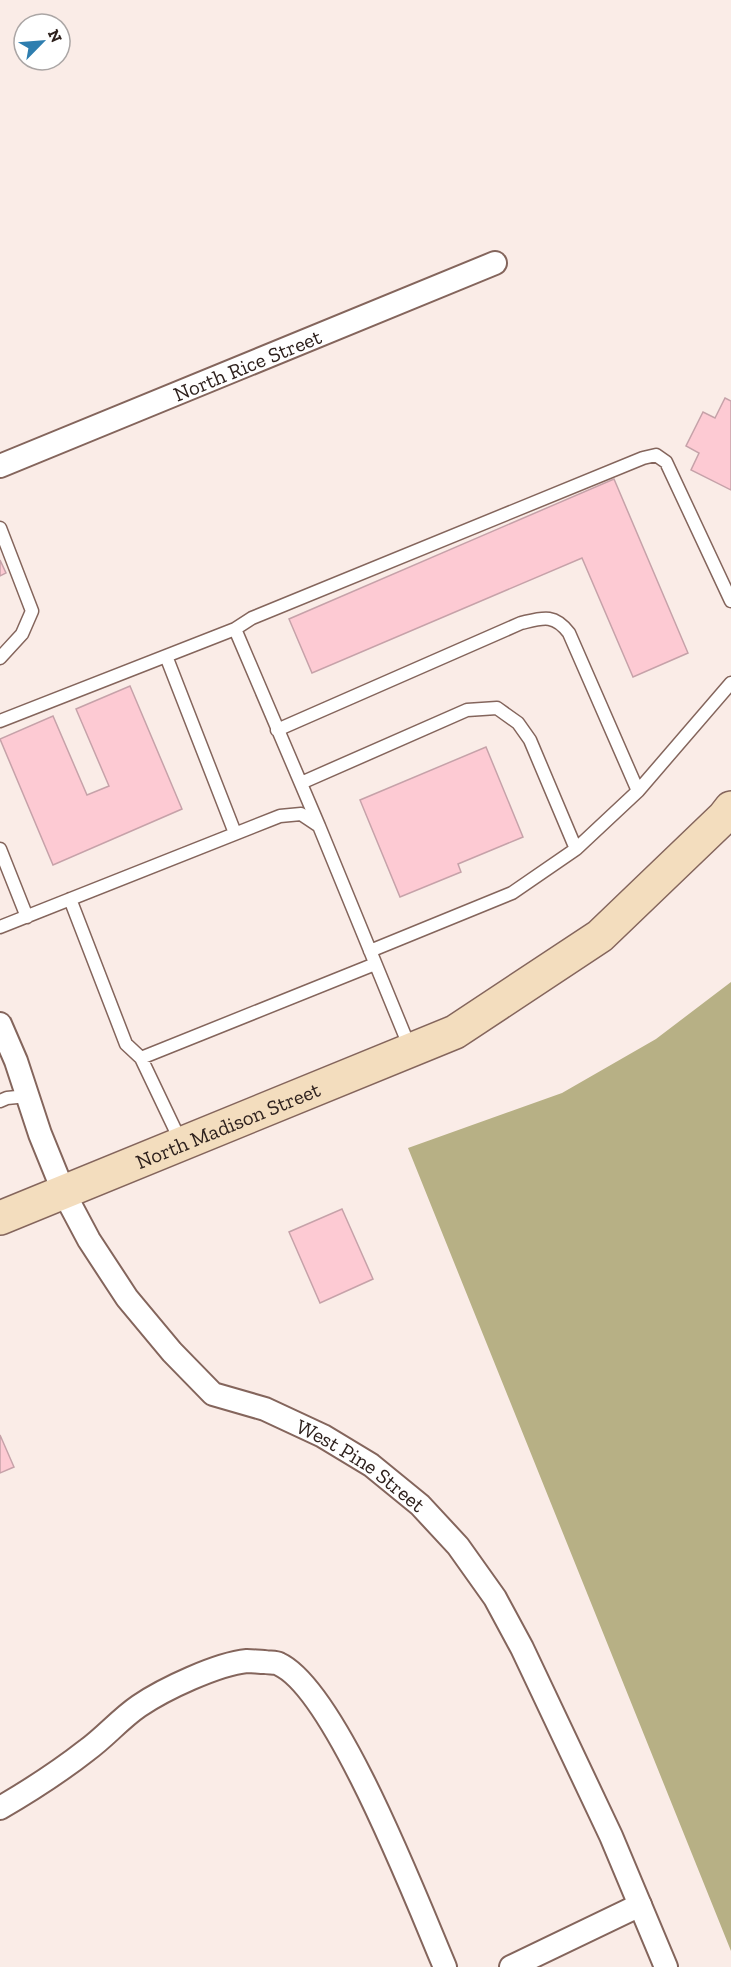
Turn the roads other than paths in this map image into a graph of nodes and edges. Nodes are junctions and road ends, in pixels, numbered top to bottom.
1 (495, 262) dead end
2 (0, 466) edge
3 (0, 528) edge
4 (731, 601) edge
5 (235, 629) junction
6 (166, 656) junction
7 (0, 658) edge
8 (731, 683) edge
9 (0, 722) edge
10 (278, 730) junction
11 (301, 783) junction
12 (638, 792) junction
13 (731, 808) edge
14 (319, 826) junction
15 (235, 833) junction
16 (0, 849) edge
17 (576, 849) junction
18 (70, 899) junction
19 (27, 917) junction
20 (0, 927) edge
21 (370, 951) junction
22 (375, 964) junction
23 (0, 1024) edge
24 (410, 1050) junction
25 (141, 1058) junction
26 (27, 1096) junction
27 (0, 1101) edge
28 (182, 1145) junction
29 (64, 1193) junction
30 (0, 1218) edge
31 (0, 1808) edge
32 (640, 1905) junction
33 (445, 1967) edge
34 (511, 1967) edge
35 (666, 1967) edge

1 - 2 street, North Rice Street
3 - 7 lane
4 - 5 lane
5 - 6 lane
5 - 10 lane
6 - 9 lane
6 - 15 lane
8 - 12 lane
10 - 11 lane
10 - 12 lane
11 - 14 lane
11 - 17 lane
12 - 17 lane
13 - 24 main road, North Madison Street
14 - 15 lane
14 - 21 lane
15 - 18 lane
16 - 19 lane
17 - 21 lane
18 - 19 lane
18 - 25 lane
19 - 20 lane
21 - 22 lane
22 - 24 lane
22 - 25 lane
23 - 26 street, West Pine Street
24 - 28 main road, North Madison Street
25 - 28 lane
26 - 27 lane
26 - 29 street, West Pine Street
28 - 29 main road, North Madison Street
29 - 30 main road, North Madison Street
29 - 32 street, West Pine Street
31 - 33 street
32 - 34 street
32 - 35 street, West Pine Street

